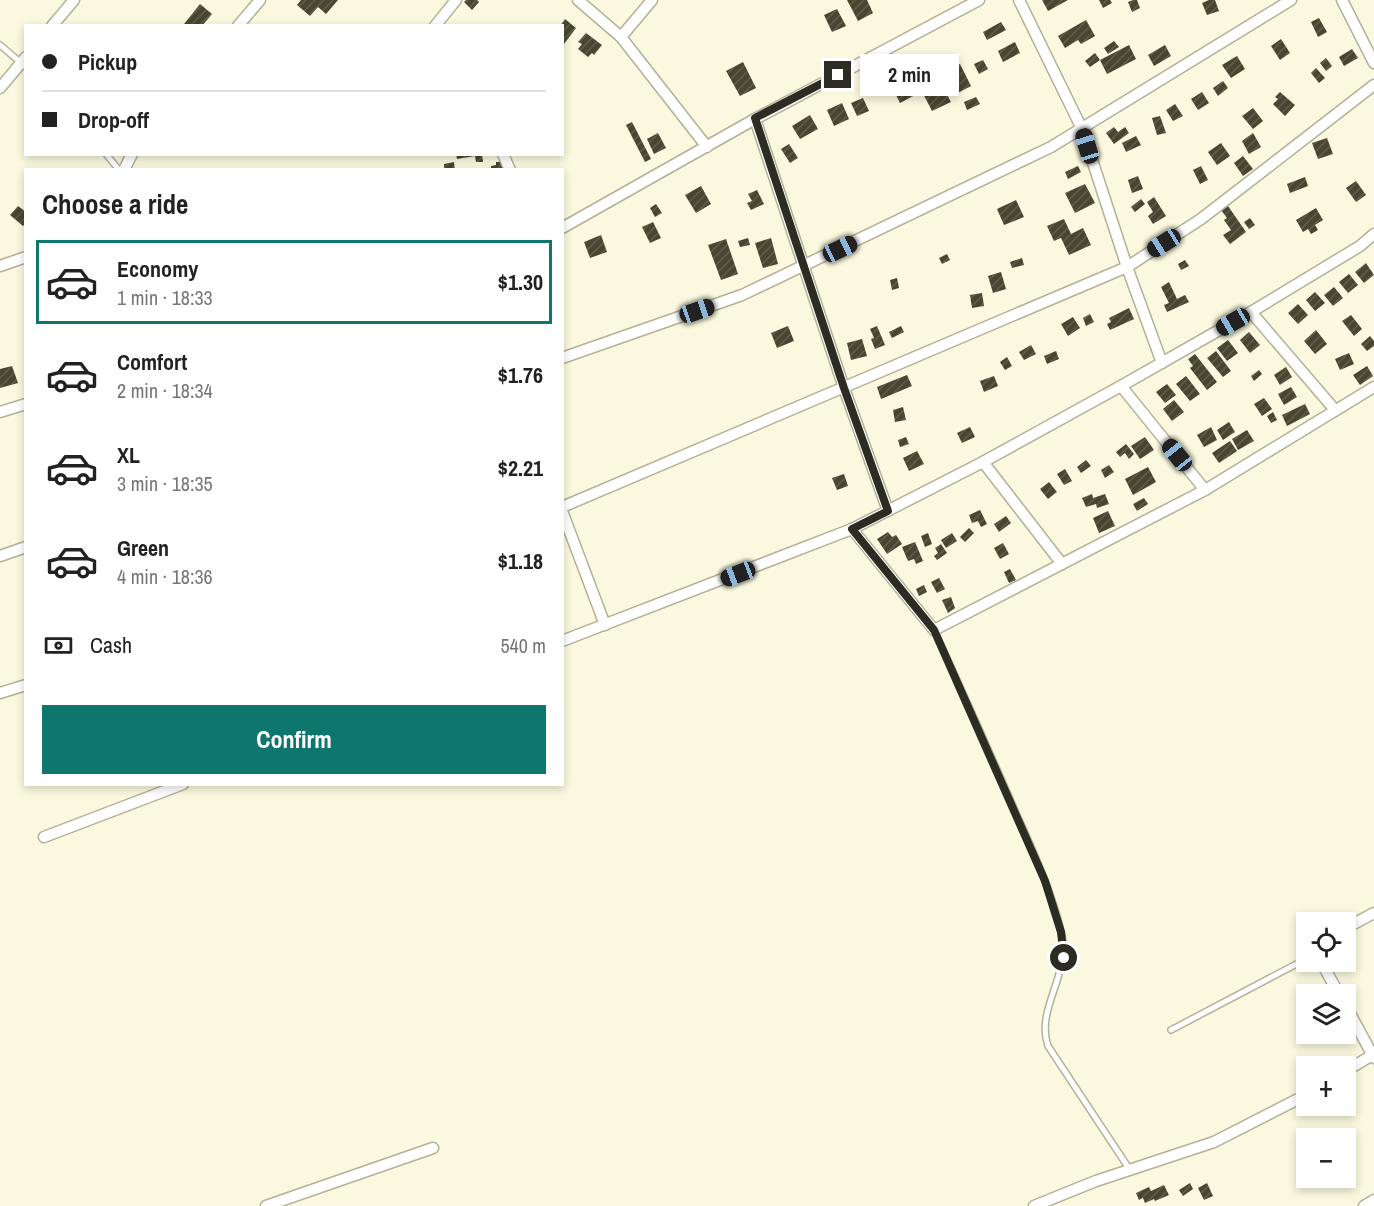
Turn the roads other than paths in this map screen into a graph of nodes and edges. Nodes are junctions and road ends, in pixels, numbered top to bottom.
1 (74, 0) edge
2 (260, 0) edge
3 (456, 0) edge
4 (578, 0) edge
5 (652, 0) edge
6 (980, 0) edge
7 (1019, 0) edge
8 (1291, 0) edge
9 (1342, 0) edge
10 (959, 5) edge
11 (54, 24) edge
12 (240, 24) edge
13 (437, 24) edge
14 (621, 37) junction
15 (0, 45) edge
16 (24, 62) edge
17 (1374, 63) edge
18 (1374, 85) edge
19 (0, 88) edge
20 (755, 118) junction
21 (1082, 129) junction
22 (707, 147) junction
23 (108, 156) edge
24 (120, 168) edge
25 (564, 227) edge
26 (1374, 234) edge
27 (24, 258) edge
28 (0, 266) edge
29 (804, 266) junction
30 (1126, 267) junction
31 (1251, 312) junction
32 (564, 357) edge
33 (1162, 363) junction
34 (1121, 386) junction
35 (1374, 387) edge
36 (844, 388) junction
37 (24, 405) edge
38 (1335, 410) junction
39 (0, 412) edge
40 (983, 462) junction
41 (1205, 490) junction
42 (564, 508) edge
43 (888, 511) junction
44 (564, 514) edge
45 (852, 529) junction
46 (24, 548) edge
47 (0, 556) edge
48 (1062, 564) junction
49 (605, 625) junction
50 (934, 630) junction
51 (564, 640) edge
52 (24, 686) edge
53 (0, 693) edge
54 (178, 786) edge
55 (44, 837) dead end
56 (1374, 913) edge
57 (1356, 923) edge
58 (1296, 964) edge
59 (1356, 1025) edge
60 (1171, 1030) dead end
61 (1373, 1056) edge
62 (1356, 1065) edge
63 (1296, 1101) edge
64 (433, 1148) dead end
65 (1130, 1170) junction
66 (1374, 1200) edge
67 (1060, 1201) edge
68 (266, 1206) edge
69 (1034, 1206) edge
70 (1364, 1206) edge

1 - 11 street
2 - 12 street
3 - 13 street
4 - 14 street
5 - 14 street
6 - 10 street
7 - 21 street
8 - 21 street
9 - 17 street
10 - 20 street
14 - 22 street
15 - 16 lane
16 - 19 street
18 - 30 street
20 - 22 street
20 - 29 street
21 - 29 street
21 - 30 street
22 - 25 street
23 - 24 lane
26 - 31 street
27 - 28 street
29 - 32 street
29 - 36 street
30 - 33 street
30 - 36 street
31 - 33 street
31 - 38 street
33 - 34 street
34 - 40 street
34 - 41 street
35 - 38 street
36 - 42 street
36 - 43 street
37 - 39 street
38 - 41 street
40 - 43 street
40 - 48 street
41 - 48 street
43 - 45 street
44 - 49 street
45 - 49 street
45 - 50 street
46 - 47 street
48 - 50 street
49 - 51 street
50 - 65 lane
52 - 53 street
54 - 55 street
56 - 57 street
58 - 60 lane
59 - 61 street
61 - 62 street
63 - 65 street
64 - 68 street
65 - 67 street
66 - 70 street
67 - 69 street

